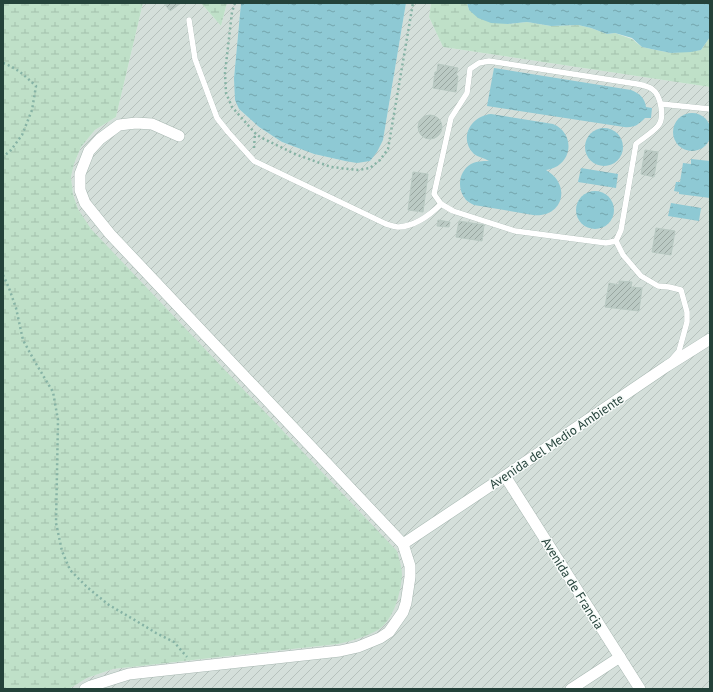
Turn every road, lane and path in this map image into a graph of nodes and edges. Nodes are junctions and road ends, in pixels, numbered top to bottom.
1 (235, 3) edge
2 (413, 3) edge
3 (189, 20) dead end
4 (3, 63) edge
5 (661, 104) junction
6 (710, 109) edge
7 (179, 136) dead end
8 (3, 157) edge
9 (441, 204) junction
10 (616, 241) junction
11 (3, 275) edge
12 (710, 339) edge
13 (667, 366) junction
14 (505, 476) junction
15 (403, 544) junction
16 (620, 657) junction
17 (190, 667) junction
18 (85, 689) edge
19 (571, 689) edge
20 (640, 689) edge

1 - 2 path
3 - 9 lane
4 - 8 path
5 - 6 lane
5 - 9 lane
5 - 10 lane
7 - 15 street
9 - 10 lane
10 - 13 lane
11 - 17 path
12 - 13 street, Avenida del Medio Ambiente
13 - 14 street, Avenida del Medio Ambiente
14 - 15 street, Avenida del Medio Ambiente
14 - 16 street, Avenida de Francia
15 - 17 street
16 - 19 street
16 - 20 street, Avenida de Francia
17 - 18 street

